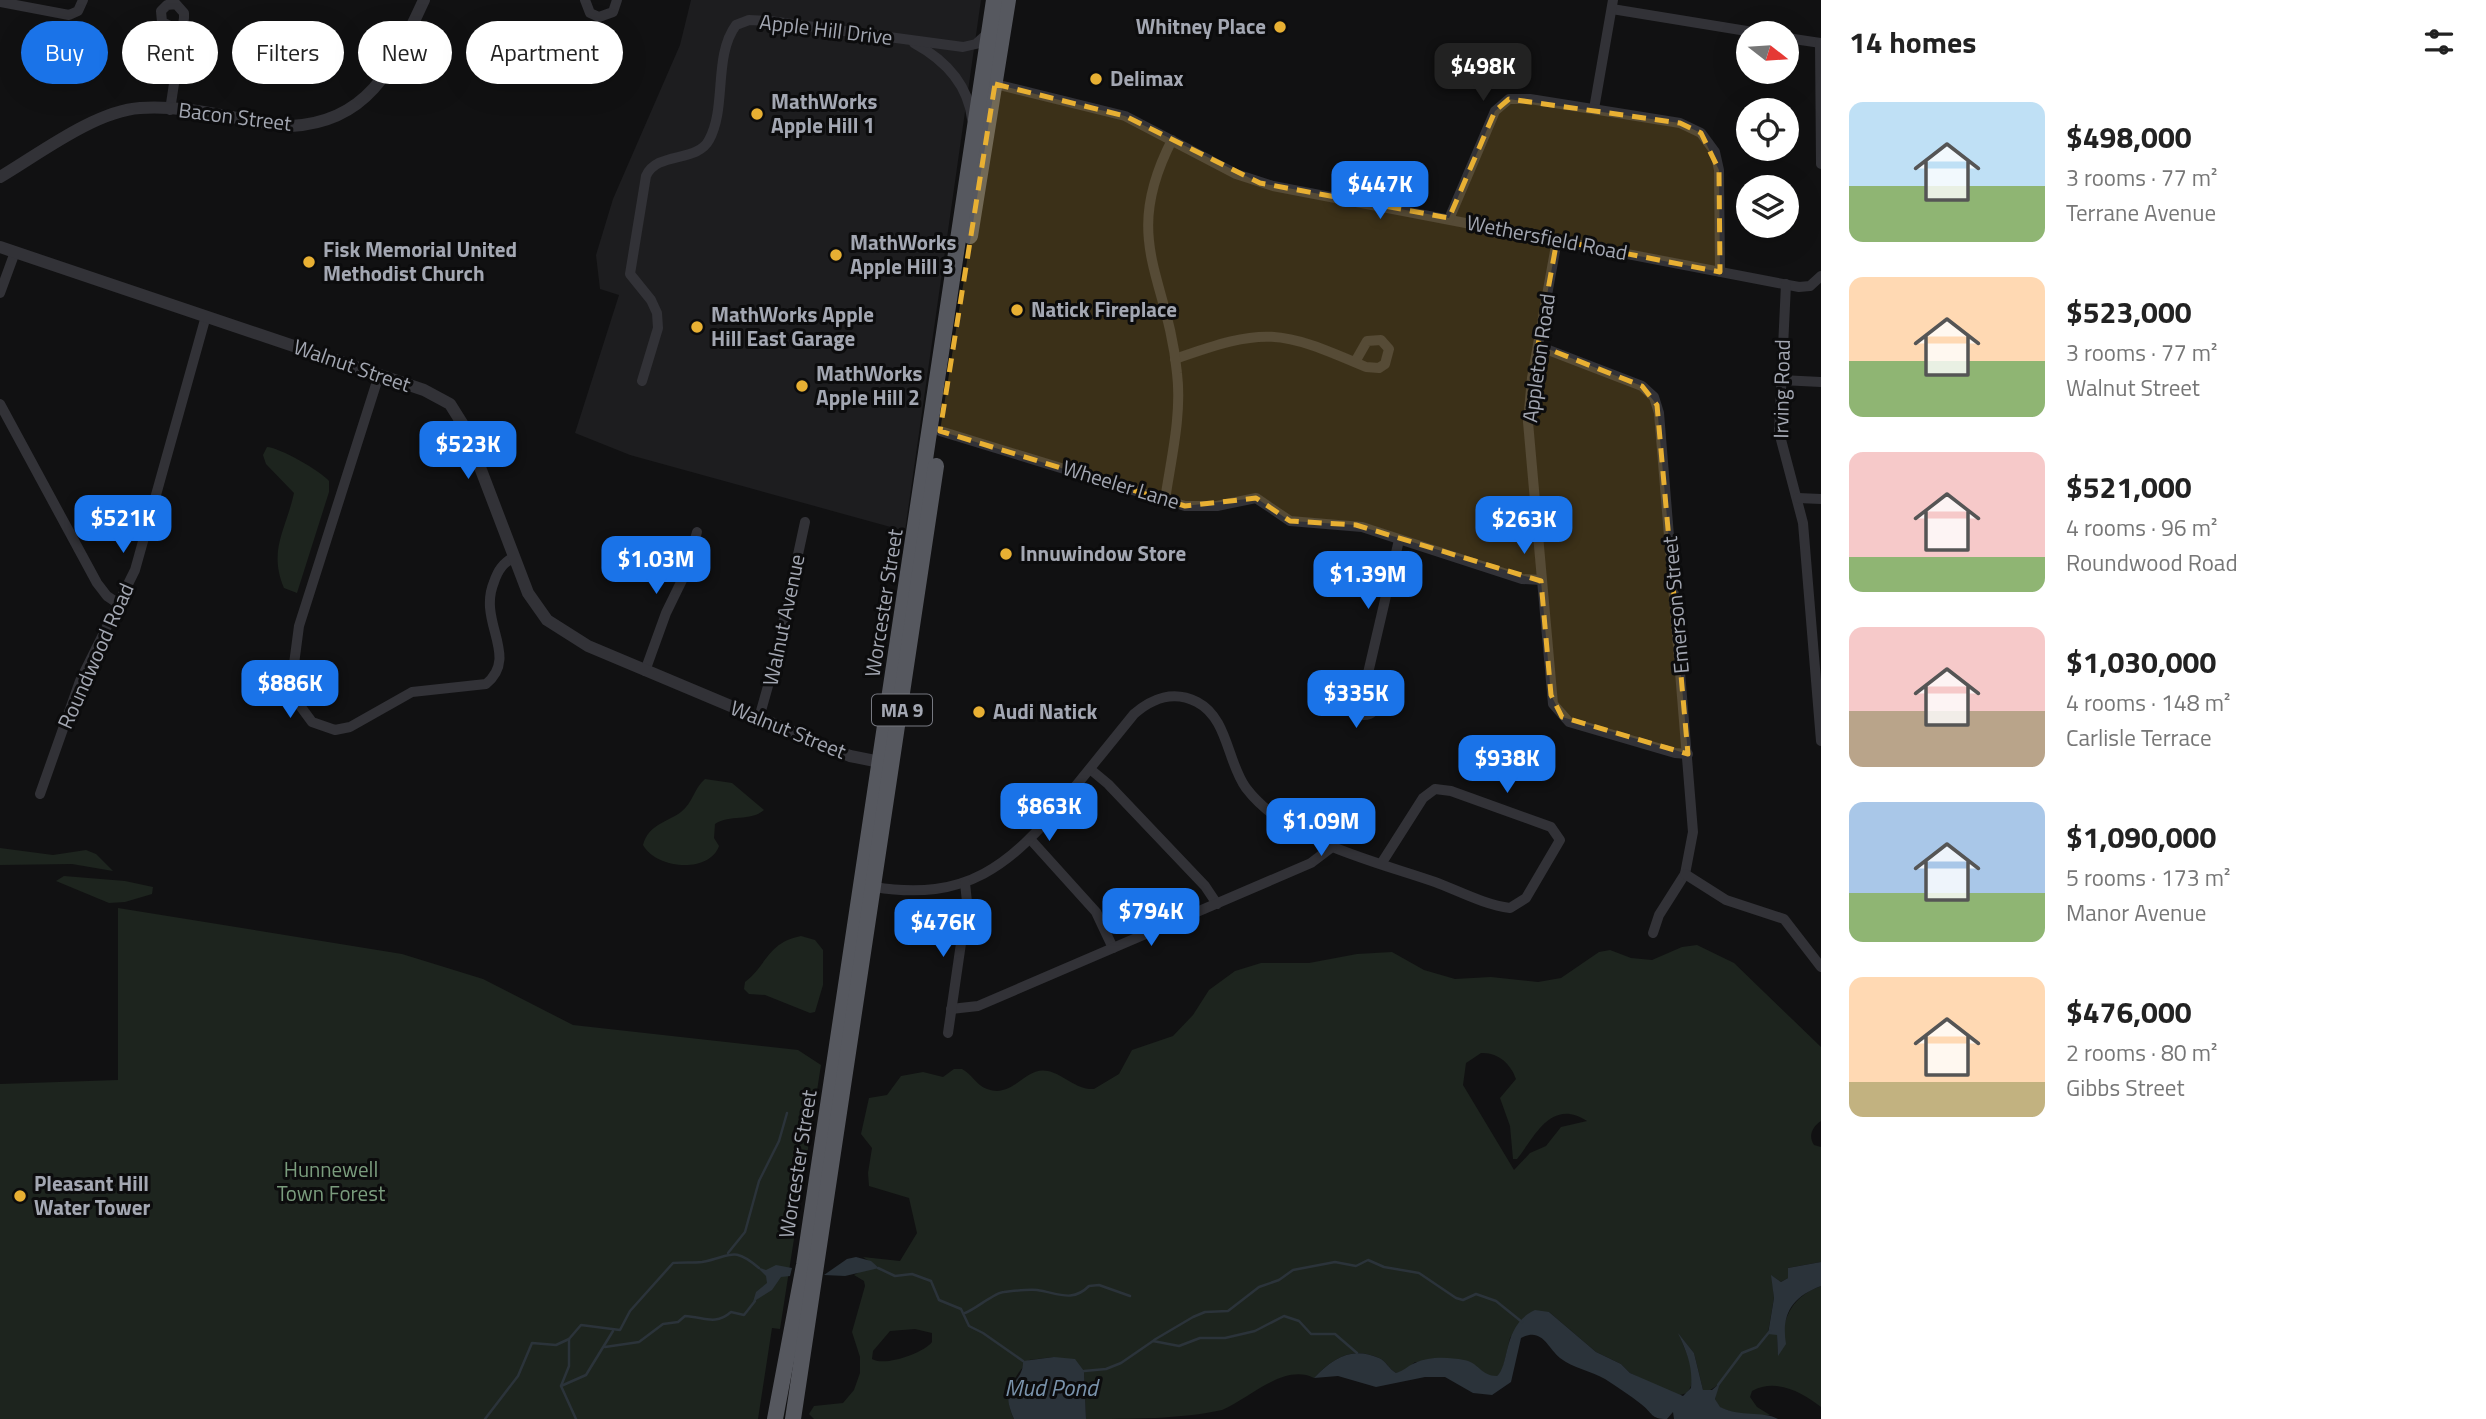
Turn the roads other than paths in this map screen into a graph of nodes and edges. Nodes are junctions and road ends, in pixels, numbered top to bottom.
1 (83, 0) edge
2 (424, 0) edge
3 (585, 0) edge
4 (617, 0) edge
5 (995, 0) edge
6 (1008, 0) edge
7 (0, 2) edge
8 (1612, 5) edge
9 (1736, 29) edge
10 (990, 30) junction
11 (1799, 40) edge
12 (911, 41) junction
13 (1821, 43) edge
14 (174, 84) edge
15 (995, 84) junction
16 (1594, 109) junction
17 (170, 110) junction
18 (973, 140) junction
19 (1172, 140) junction
20 (1821, 164) edge
21 (0, 177) edge
22 (1449, 219) junction
23 (1557, 240) junction
24 (0, 247) edge
25 (15, 252) junction
26 (1720, 271) junction
27 (1821, 276) edge
28 (1786, 284) junction
29 (0, 293) edge
30 (206, 316) junction
31 (1538, 346) junction
32 (1175, 359) junction
33 (1354, 362) dead end
34 (379, 375) junction
35 (1781, 380) junction
36 (642, 382) dead end
37 (1821, 382) edge
38 (0, 404) edge
39 (940, 431) junction
40 (1798, 498) junction
41 (1821, 499) edge
42 (1165, 500) junction
43 (805, 522) dead end
44 (697, 532) dead end
45 (1399, 540) junction
46 (514, 557) junction
47 (1541, 580) junction
48 (119, 604) junction
49 (1817, 631) edge
50 (645, 671) junction
51 (1365, 687) dead end
52 (760, 718) junction
53 (1821, 741) edge
54 (1688, 754) junction
55 (880, 762) junction
56 (1090, 769) junction
57 (40, 794) dead end
58 (1031, 840) junction
59 (1332, 847) junction
60 (1381, 863) junction
61 (1685, 874) junction
62 (965, 883) junction
63 (874, 887) junction
64 (1217, 904) junction
65 (1653, 933) dead end
66 (1113, 948) junction
67 (1821, 967) edge
68 (951, 1009) junction
69 (948, 1033) dead end
70 (775, 1419) edge
71 (793, 1419) edge

1 - 7 street
2 - 17 street, Bacon Street
3 - 4 street
5 - 10 highway, Worcester Street / MA 9
6 - 15 highway, Worcester Street / MA 9
8 - 9 street
8 - 16 street
10 - 12 street, Apple Hill Drive
10 - 18 highway, Worcester Street / MA 9
11 - 13 street
12 - 18 street, Apple Hill Drive
12 - 36 street, Apple Hill Drive
13 - 20 street
14 - 17 street
15 - 19 street, Wethersfield Road
15 - 39 highway, Worcester Street / MA 9
16 - 22 street
16 - 26 street
17 - 21 street, Bacon Street
18 - 55 highway, Worcester Street / MA 9
19 - 22 street, Wethersfield Road
19 - 32 street
22 - 23 street, Wethersfield Road
23 - 26 street, Wethersfield Road
23 - 31 street, Appleton Road
24 - 25 street, Walnut Street
25 - 29 street
25 - 30 street, Walnut Street
26 - 28 street, Wethersfield Road
27 - 28 street, Wethersfield Road
28 - 35 street, Irving Road
30 - 34 street, Walnut Street
30 - 48 street, Roundwood Road
31 - 47 street, Appleton Road
31 - 54 street, Emerson Street
32 - 33 street
32 - 42 street
34 - 46 street, Walnut Street
34 - 46 street
35 - 37 street
35 - 40 street, Irving Road
38 - 48 street
39 - 42 street, Wheeler Lane
39 - 63 highway, Worcester Street / MA 9
40 - 41 street
40 - 49 street, Irving Road
42 - 45 street, Wheeler Lane
43 - 52 street, Walnut Avenue
44 - 50 street
45 - 47 street, Wheeler Lane
45 - 51 street
46 - 50 street, Walnut Street
47 - 54 street, Appleton Road
48 - 57 street, Roundwood Road
49 - 53 street, Irving Road
50 - 52 street, Walnut Street
52 - 55 street, Walnut Street
54 - 61 street, Emerson Street
55 - 70 highway, Worcester Street / MA 9
56 - 58 street
56 - 59 street
56 - 64 street
58 - 62 street
58 - 66 street
59 - 60 street
59 - 64 street
60 - 60 street
61 - 65 street, Emerson Street
61 - 67 street
62 - 63 street
62 - 68 street
63 - 71 highway, Worcester Street / MA 9
64 - 66 street
66 - 68 street
68 - 69 street

